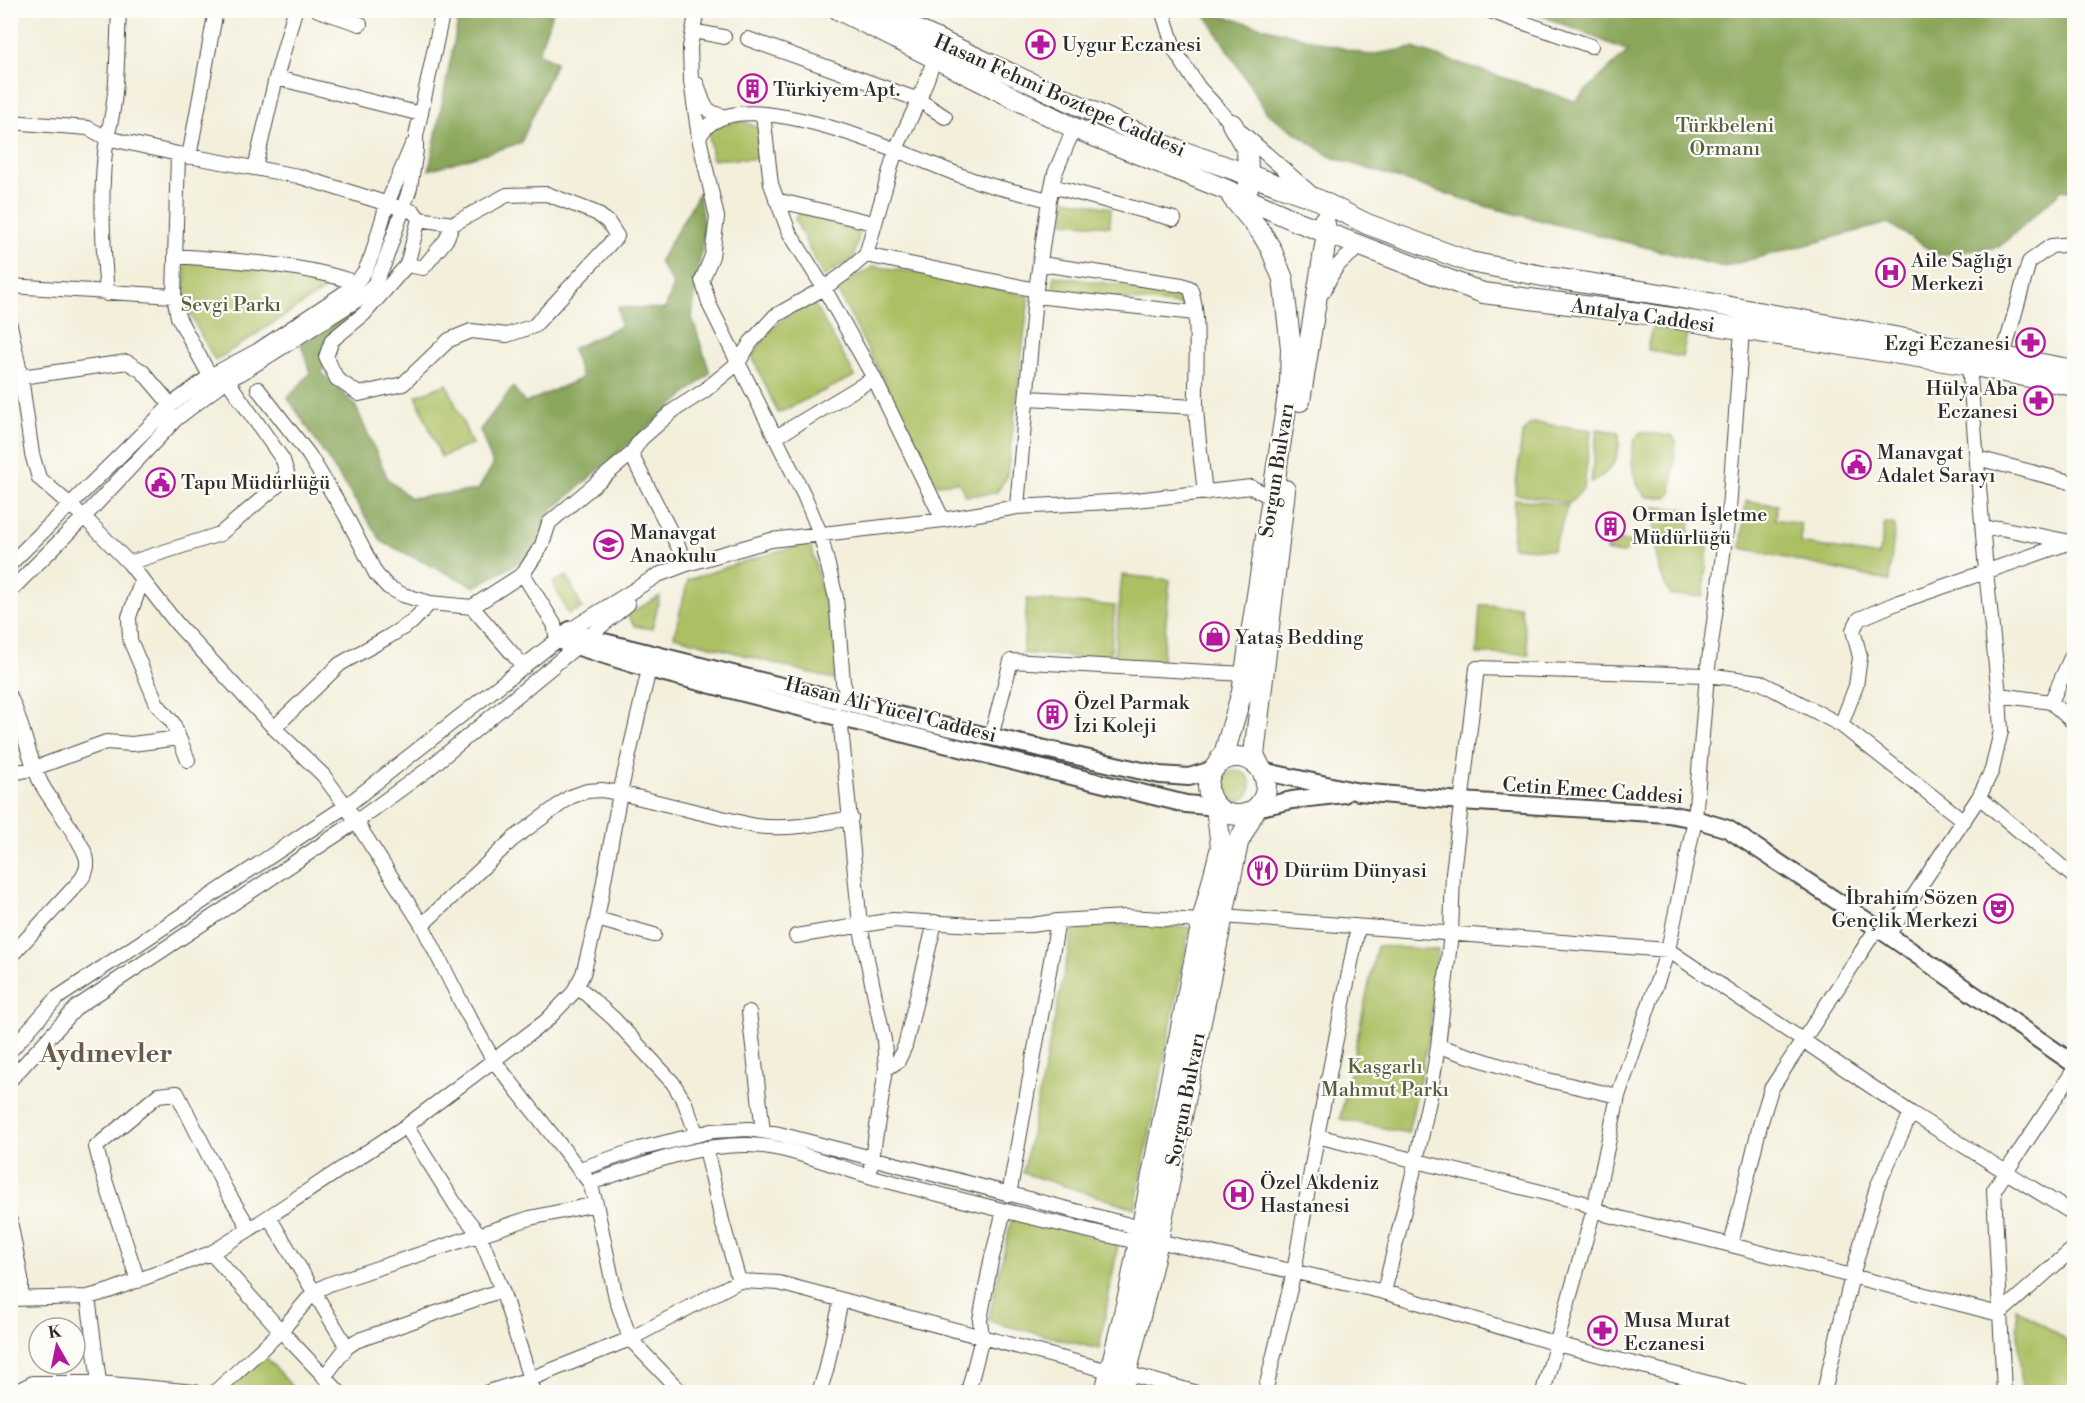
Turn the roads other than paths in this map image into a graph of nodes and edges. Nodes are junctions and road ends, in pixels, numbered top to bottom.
1 (119, 10) edge
2 (216, 10) edge
3 (296, 10) edge
4 (318, 10) edge
5 (443, 10) edge
6 (697, 10) edge
7 (839, 10) edge
8 (874, 10) edge
9 (1162, 10) edge
10 (1486, 10) edge
11 (1520, 16) edge
12 (360, 24) dead end
13 (693, 32) junction
14 (724, 37) dead end
15 (748, 39) dead end
16 (1591, 46) dead end
17 (935, 58) junction
18 (691, 68) junction
19 (276, 78) junction
20 (919, 100) junction
21 (421, 114) junction
22 (763, 114) junction
23 (723, 116) junction
24 (945, 117) dead end
25 (10, 122) edge
26 (1232, 124) junction
27 (1074, 128) junction
28 (416, 136) junction
29 (107, 138) junction
30 (699, 138) junction
31 (896, 149) junction
32 (184, 156) junction
33 (255, 168) junction
34 (1248, 176) junction
35 (1227, 190) junction
36 (1051, 193) junction
37 (776, 200) junction
38 (1319, 201) junction
39 (1252, 203) junction
40 (387, 204) junction
41 (402, 209) junction
42 (419, 219) junction
43 (1174, 219) dead end
44 (873, 223) junction
45 (453, 224) junction
46 (1261, 232) junction
47 (1327, 233) junction
48 (2074, 244) edge
49 (1362, 246) junction
50 (866, 255) junction
51 (175, 256) junction
52 (1041, 264) junction
53 (407, 265) junction
54 (356, 283) junction
55 (10, 286) edge
56 (824, 288) junction
57 (1036, 293) junction
58 (106, 294) junction
59 (174, 296) junction
60 (1315, 312) junction
61 (1195, 313) junction
62 (10, 326) edge
63 (1742, 330) junction
64 (2003, 356) junction
65 (738, 363) junction
66 (1969, 365) junction
67 (2074, 370) edge
68 (21, 376) junction
69 (210, 376) junction
70 (874, 378) junction
71 (227, 380) junction
72 (2074, 386) edge
73 (258, 389) dead end
74 (1027, 398) junction
75 (171, 405) junction
76 (1196, 407) junction
77 (776, 437) junction
78 (631, 454) junction
79 (1977, 458) junction
80 (2074, 483) edge
81 (1205, 494) junction
82 (1271, 497) junction
83 (70, 506) junction
84 (1017, 507) junction
85 (84, 517) junction
86 (943, 520) junction
87 (1984, 530) junction
88 (820, 533) junction
89 (2073, 543) edge
90 (10, 564) edge
91 (129, 564) junction
92 (687, 564) junction
93 (1986, 571) junction
94 (524, 574) junction
95 (142, 580) junction
96 (10, 591) edge
97 (430, 603) junction
98 (472, 607) junction
99 (560, 632) junction
100 (582, 642) junction
101 (2074, 651) edge
102 (524, 667) junction
103 (649, 669) junction
104 (1245, 674) junction
105 (1707, 675) junction
106 (1999, 695) junction
107 (10, 697) edge
108 (849, 702) junction
109 (2051, 702) junction
110 (840, 717) junction
111 (2074, 723) edge
112 (1841, 725) junction
113 (274, 728) junction
114 (991, 737) junction
115 (179, 738) junction
116 (188, 760) dead end
117 (1215, 766) junction
118 (36, 768) junction
119 (1262, 771) junction
120 (10, 774) edge
121 (1359, 792) junction
122 (620, 793) junction
123 (1979, 797) junction
124 (1461, 801) junction
125 (346, 806) junction
126 (1216, 807) junction
127 (1256, 808) junction
128 (851, 818) junction
129 (1695, 819) junction
130 (357, 821) junction
131 (1964, 821) junction
132 (2074, 877) edge
133 (1222, 916) junction
134 (597, 919) junction
135 (1058, 921) junction
136 (1202, 921) junction
137 (935, 922) junction
138 (422, 925) junction
139 (860, 926) junction
140 (1358, 927) junction
141 (1882, 932) junction
142 (1450, 934) junction
143 (654, 935) dead end
144 (796, 936) dead end
145 (1668, 950) junction
146 (10, 957) edge
147 (577, 986) junction
148 (748, 1012) dead end
149 (1803, 1040) junction
150 (1438, 1046) junction
151 (10, 1051) edge
152 (494, 1061) junction
153 (2074, 1064) edge
154 (886, 1069) junction
155 (2074, 1070) edge
156 (10, 1080) edge
157 (1618, 1096) junction
158 (1911, 1113) junction
159 (406, 1126) junction
160 (763, 1131) junction
161 (697, 1135) junction
162 (1317, 1136) junction
163 (706, 1148) junction
164 (872, 1158) junction
165 (1416, 1161) junction
166 (580, 1169) junction
167 (2005, 1172) junction
168 (870, 1176) junction
169 (590, 1184) junction
170 (1009, 1195) junction
171 (596, 1204) junction
172 (1594, 1209) junction
173 (1004, 1211) junction
174 (2074, 1214) edge
175 (269, 1216) junction
176 (10, 1221) edge
177 (250, 1229) junction
178 (479, 1233) junction
179 (1139, 1235) junction
180 (1158, 1241) junction
181 (1731, 1245) junction
182 (2074, 1248) edge
183 (211, 1253) junction
184 (1294, 1272) junction
185 (1852, 1276) junction
186 (138, 1281) junction
187 (739, 1281) junction
188 (502, 1290) junction
189 (314, 1292) junction
190 (1384, 1292) junction
191 (88, 1297) junction
192 (16, 1299) edge
193 (841, 1300) junction
194 (1999, 1314) junction
195 (281, 1331) junction
196 (982, 1338) junction
197 (630, 1339) junction
198 (1557, 1344) junction
199 (347, 1347) junction
200 (324, 1377) junction
201 (530, 1378) junction
202 (1119, 1379) edge
203 (100, 1388) edge
204 (15, 1392) edge
205 (195, 1392) edge
206 (214, 1392) edge
207 (339, 1392) edge
208 (488, 1392) edge
209 (534, 1392) edge
210 (681, 1392) edge
211 (819, 1392) edge
212 (968, 1392) edge
213 (1105, 1392) edge
214 (1194, 1392) edge
215 (1265, 1392) edge
216 (1544, 1392) edge
217 (1743, 1392) edge
218 (1824, 1392) edge
219 (2004, 1392) edge

1 - 29 street
2 - 32 street
3 - 19 street
4 - 12 street
5 - 21 street
6 - 13 street
7 - 17 main road, Hasan Fehmi Boztepe Caddesi
8 - 34 main road, Hasan Fehmi Boztepe Caddesi
9 - 26 street
10 - 11 street
11 - 16 street
13 - 14 street
13 - 18 street
15 - 20 street
17 - 20 street
17 - 27 main road, Hasan Fehmi Boztepe Caddesi
18 - 23 street
18 - 30 street
19 - 21 street
19 - 33 street
20 - 24 street
20 - 31 street
21 - 28 street
22 - 23 street
22 - 31 street
22 - 37 street
23 - 30 street
25 - 29 street
26 - 34 main road
26 - 38 street
27 - 35 main road, Hasan Fehmi Boztepe Caddesi
27 - 36 street
28 - 40 street
28 - 41 street
29 - 32 street
29 - 58 street
30 - 65 street
31 - 36 street
31 - 44 street
32 - 33 street
32 - 51 street
33 - 40 street
34 - 38 main road, Antalya Caddesi
34 - 39 main road
35 - 39 main road, Antalya Caddesi
35 - 46 main road, Sorgun Bulvarı
36 - 43 street
36 - 52 street
37 - 44 street
37 - 56 street
38 - 47 main road
38 - 64 main road, Antalya Caddesi
39 - 46 main road
39 - 47 main road, Antalya Caddesi
40 - 41 street
40 - 54 street
41 - 42 street
41 - 71 street
42 - 45 street
42 - 53 street
44 - 50 street
45 - 53 street
45 - 53 street
46 - 82 main road, Sorgun Bulvarı
47 - 49 main road, Antalya Caddesi
47 - 60 main road, Sorgun Bulvarı
48 - 64 street
49 - 60 street, Sorgun Bulvarı
49 - 63 main road, Antalya Caddesi
50 - 56 street
50 - 57 street
51 - 54 street
51 - 59 street
52 - 57 street
52 - 61 street
54 - 69 street
55 - 58 street
56 - 65 street
56 - 70 street
57 - 61 street
57 - 74 street
58 - 59 street
59 - 69 street
60 - 119 main road, Sorgun Bulvarı
61 - 76 street
62 - 68 street
63 - 66 main road, Antalya Caddesi
63 - 105 street
64 - 67 main road, Antalya Caddesi
65 - 77 street
65 - 78 street
66 - 72 main road, Antalya Caddesi
66 - 79 street
68 - 75 street
68 - 83 street
69 - 75 street
70 - 77 street
70 - 86 street
71 - 85 street
71 - 91 street
73 - 97 street
74 - 76 street
74 - 84 street
75 - 83 street
76 - 81 street
77 - 88 street
78 - 92 street
78 - 94 street
79 - 80 street
79 - 87 street
81 - 82 street
81 - 84 street
82 - 104 main road, Sorgun Bulvarı
83 - 85 street
83 - 90 street
84 - 86 street
85 - 91 street
85 - 96 street
86 - 88 street
87 - 89 street
87 - 93 street
88 - 92 street
88 - 108 street
89 - 93 street
91 - 95 street
92 - 99 street
92 - 100 street
93 - 106 street
93 - 112 street
94 - 98 street
94 - 99 street
95 - 113 street
95 - 115 street
97 - 98 street
97 - 113 street
98 - 102 street
99 - 100 street, Hasan Ali Yücel Caddesi
99 - 102 street
100 - 103 street, Hasan Ali Yücel Caddesi
100 - 108 street, Hasan Ali Yücel Caddesi
100 - 130 street
101 - 109 street
102 - 125 street
103 - 110 street, Hasan Ali Yücel Caddesi
103 - 122 street
104 - 114 street
104 - 117 main road, Sorgun Bulvarı
105 - 112 street
105 - 124 street
105 - 129 street
106 - 109 street
106 - 123 street
107 - 118 street
108 - 114 street, Hasan Ali Yücel Caddesi
109 - 111 street
110 - 126 street, Hasan Ali Yücel Caddesi
110 - 128 street
112 - 131 street
113 - 125 street
114 - 117 street, Hasan Ali Yücel Caddesi
115 - 116 street
115 - 118 street
117 - 119 main road
117 - 126 main road
118 - 120 street
118 - 146 street
119 - 121 street
119 - 127 main road
121 - 124 street, Cetin Emec Caddesi
121 - 127 street
122 - 128 street
122 - 134 street
122 - 138 street
123 - 131 street
123 - 132 street
124 - 129 street, Cetin Emec Caddesi
124 - 142 street
125 - 130 street
125 - 151 street
126 - 127 main road
126 - 136 main road, Sorgun Bulvarı
127 - 133 main road, Sorgun Bulvarı
128 - 139 street
129 - 141 street, Cetin Emec Caddesi
129 - 145 street
130 - 138 street
130 - 156 street
131 - 141 street
133 - 140 street
133 - 180 main road, Sorgun Bulvarı
134 - 143 street
134 - 147 street
135 - 136 street
135 - 137 street
135 - 170 street
136 - 179 main road, Sorgun Bulvarı
137 - 139 street
137 - 154 street
138 - 152 street
139 - 144 street
139 - 154 street
140 - 142 street
140 - 162 street
141 - 149 street
141 - 153 street, Cetin Emec Caddesi
142 - 145 street
142 - 150 street
145 - 149 street
145 - 157 street
147 - 152 street
147 - 161 street
148 - 160 street
149 - 158 street
149 - 181 street
150 - 157 street
150 - 165 street
152 - 159 street
152 - 166 street
154 - 164 street
155 - 167 street
157 - 172 street
158 - 167 street
158 - 185 street
159 - 175 street
159 - 178 street
160 - 161 street
160 - 164 street
161 - 166 street
162 - 165 street
162 - 184 street
163 - 168 street
163 - 169 street
163 - 187 street
164 - 168 street
164 - 170 street
165 - 172 street
165 - 190 street
166 - 169 street
167 - 174 street
167 - 194 street
168 - 173 street
169 - 171 street
170 - 179 street
171 - 178 street
171 - 197 street
172 - 181 street
172 - 198 street
173 - 179 street
173 - 196 street
175 - 177 street
175 - 189 street
176 - 192 street
177 - 183 street
177 - 186 street
178 - 188 street
178 - 189 street
179 - 202 main road, Sorgun Bulvarı
180 - 184 street
180 - 202 main road, Sorgun Bulvarı
181 - 185 street
182 - 194 street
183 - 186 street
183 - 195 street
184 - 190 street
184 - 215 street
185 - 194 street
185 - 218 street
186 - 191 street
187 - 193 street
187 - 197 street
188 - 199 street
188 - 201 street
189 - 195 street
189 - 199 street
190 - 198 street
191 - 192 street
191 - 203 street
193 - 196 street
193 - 211 street
194 - 219 street
195 - 200 street
195 - 206 street
196 - 202 street
196 - 212 street
197 - 201 street
197 - 210 street
198 - 216 street
198 - 217 street
199 - 200 street
200 - 207 street
201 - 208 street
201 - 209 street
202 - 213 main road, Sorgun Bulvarı
202 - 214 street
203 - 204 street
203 - 205 street

